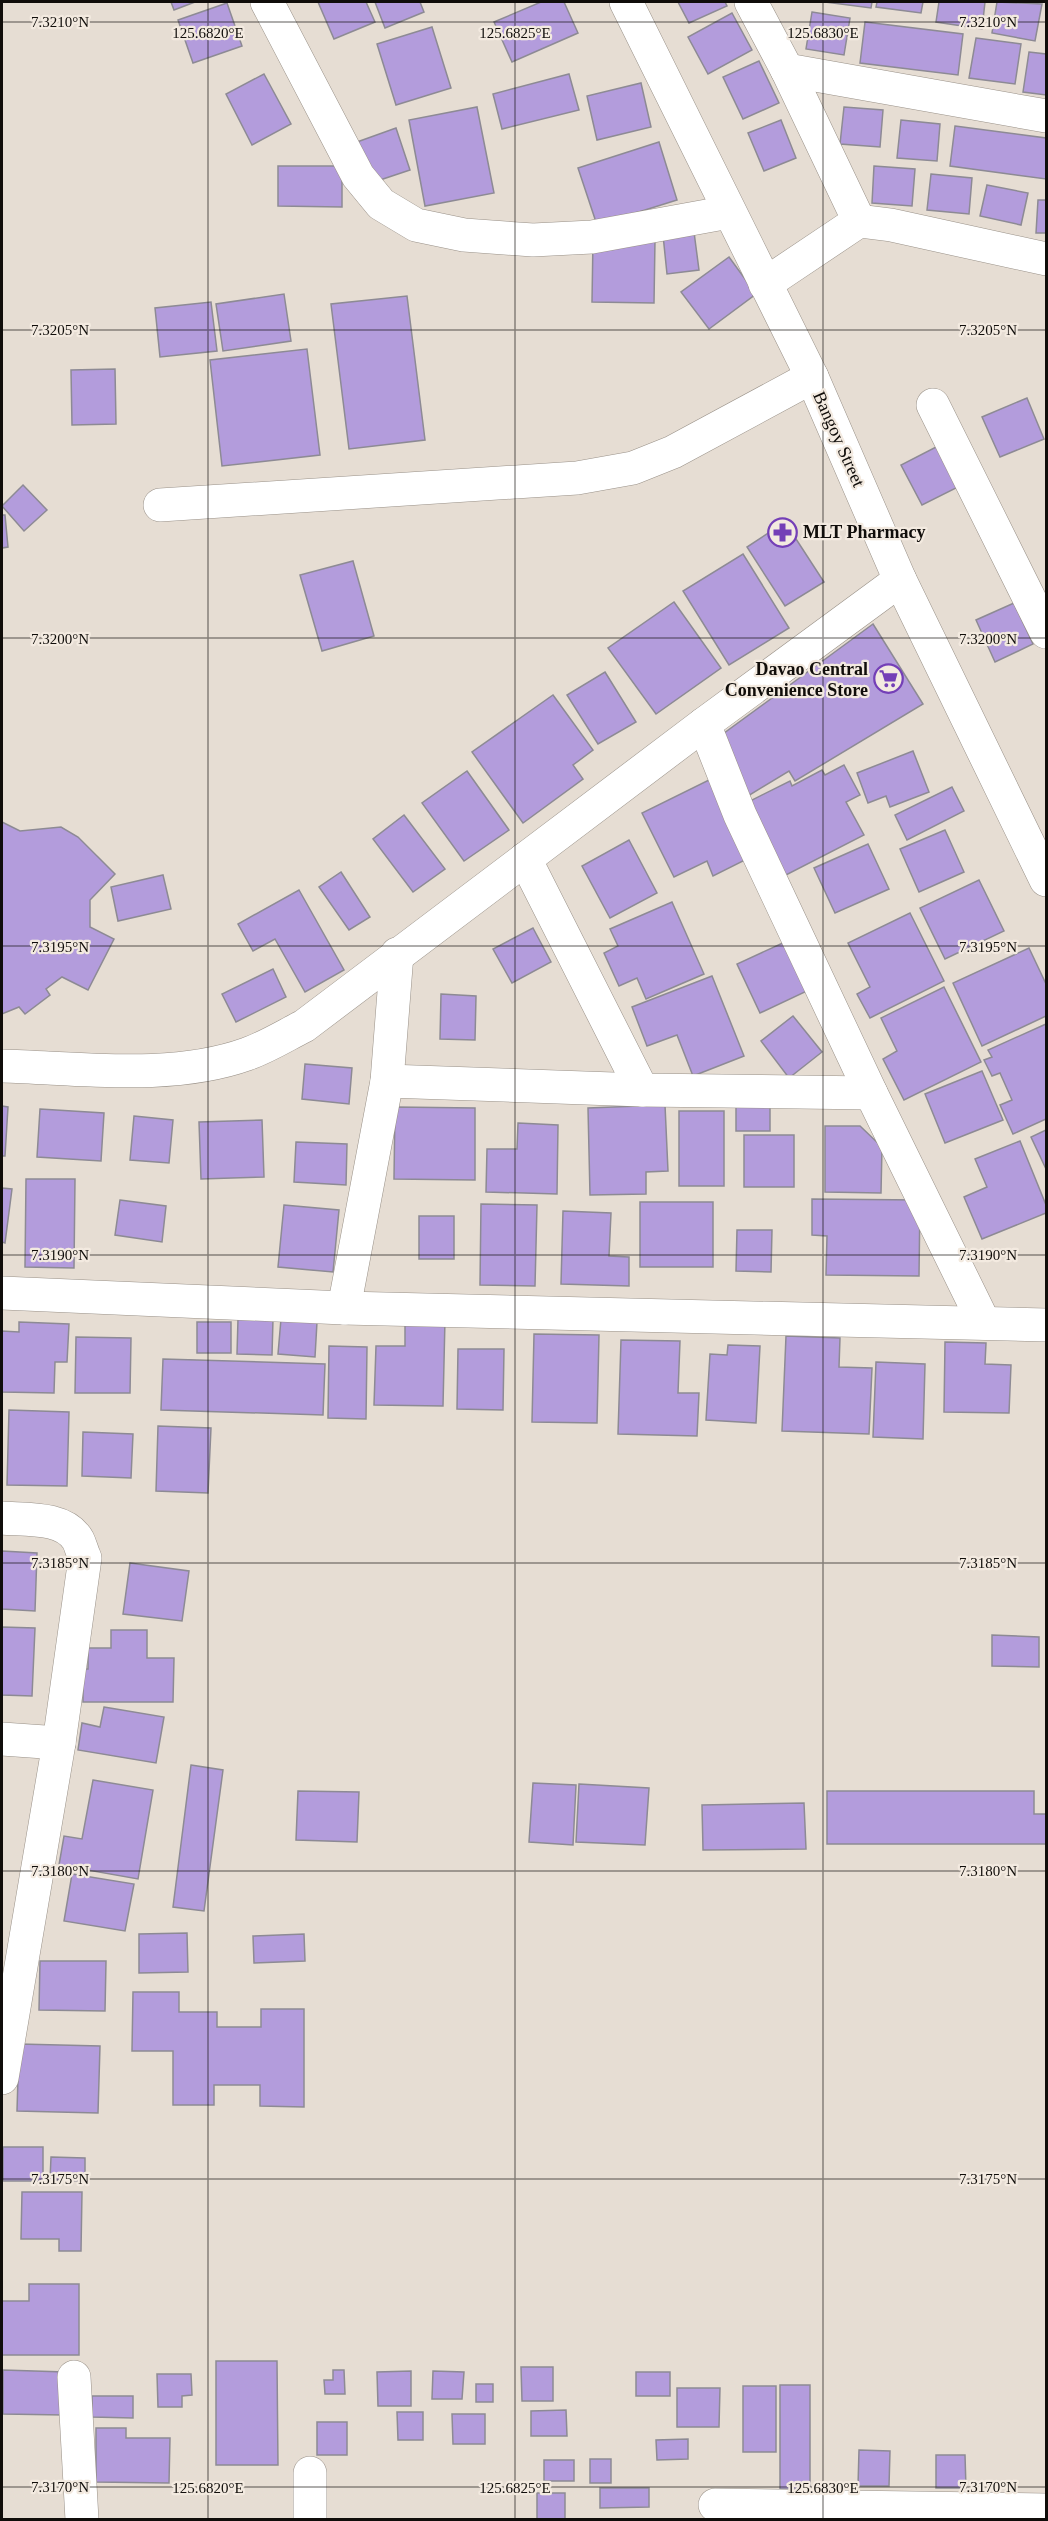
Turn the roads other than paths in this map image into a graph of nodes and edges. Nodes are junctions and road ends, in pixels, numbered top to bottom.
1 (267, 2) edge
2 (626, 2) edge
3 (751, 2) edge
4 (787, 70) junction
5 (1047, 116) edge
6 (729, 212) junction
7 (859, 220) junction
8 (1047, 259) edge
9 (765, 284) junction
10 (812, 377) junction
11 (933, 405) dead end
12 (160, 505) dead end
13 (900, 580) junction
14 (1047, 632) edge
15 (704, 724) junction
16 (525, 859) junction
17 (1043, 859) edge
18 (397, 954) junction
19 (2, 1066) edge
20 (387, 1081) junction
21 (642, 1090) junction
22 (871, 1093) junction
23 (2, 1293) edge
24 (344, 1308) junction
25 (984, 1323) junction
26 (1047, 1325) edge
27 (2, 1518) edge
28 (2, 1739) edge
29 (59, 1743) junction
30 (2, 2078) edge
31 (74, 2377) dead end
32 (310, 2473) dead end
33 (715, 2505) dead end
34 (1047, 2510) edge
35 (757, 2512) edge
36 (82, 2520) edge
37 (310, 2520) edge

1 - 6 street
2 - 6 street, Bangoy Street
3 - 4 street
4 - 5 street
4 - 7 street
6 - 9 street, Bangoy Street
7 - 8 street
7 - 9 street
9 - 10 street, Bangoy Street
10 - 12 street
10 - 13 street, Bangoy Street
11 - 14 street
13 - 15 street
13 - 17 street, Bangoy Street
15 - 16 street
15 - 22 street
16 - 18 street
16 - 21 street
18 - 19 street
18 - 20 street
20 - 21 street
20 - 24 street
21 - 22 street
22 - 25 street
23 - 24 street
24 - 25 street
25 - 26 street
27 - 29 street
28 - 29 street
29 - 30 street
31 - 36 street
32 - 37 street
33 - 35 street
34 - 35 street

